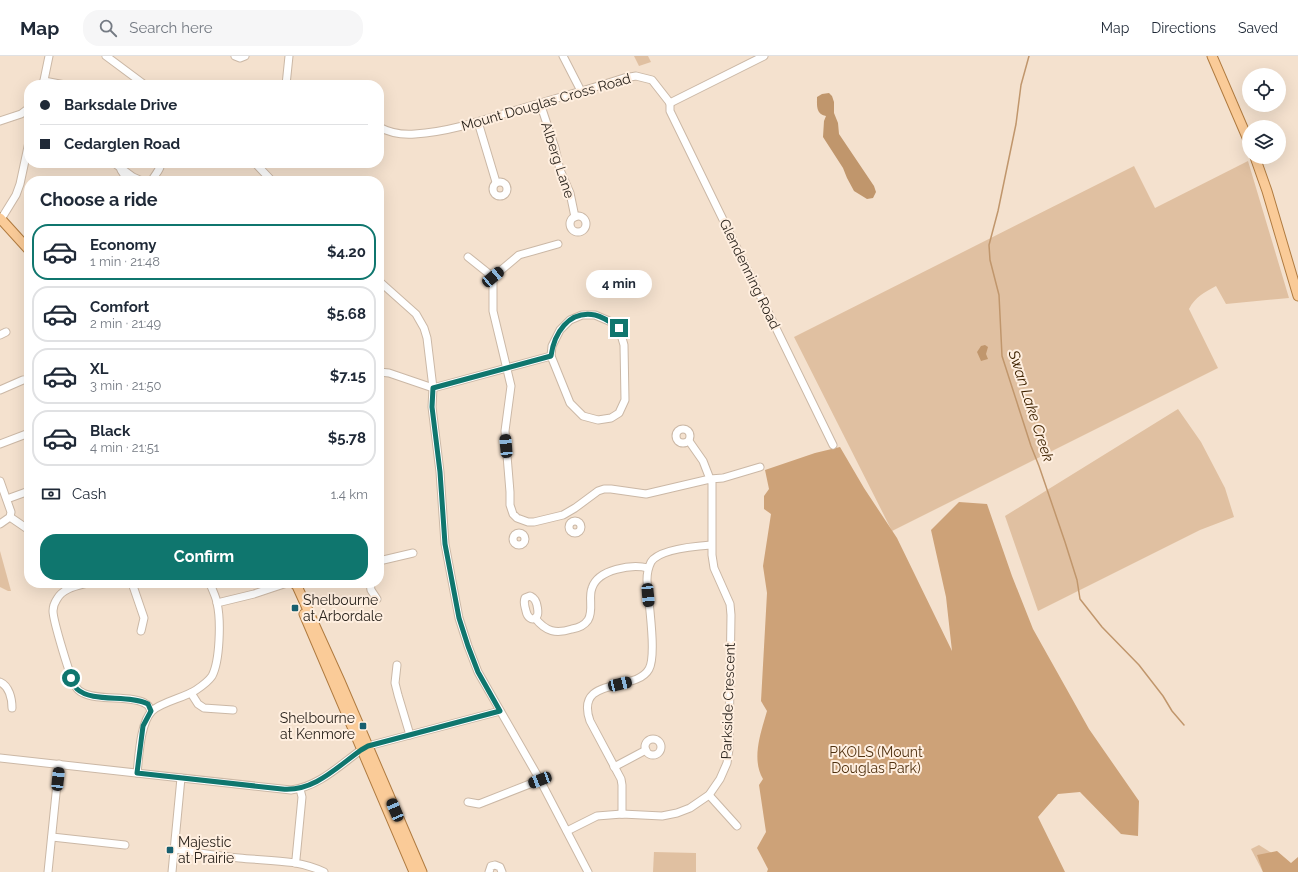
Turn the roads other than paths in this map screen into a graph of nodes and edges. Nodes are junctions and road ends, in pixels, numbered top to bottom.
1 (48, 56) edge
2 (106, 56) edge
3 (235, 56) edge
4 (245, 56) edge
5 (289, 56) edge
6 (563, 56) edge
7 (764, 56) edge
8 (1212, 56) edge
9 (44, 80) edge
10 (138, 80) edge
11 (287, 80) edge
12 (581, 92) junction
13 (540, 103) junction
14 (670, 103) junction
15 (24, 112) edge
16 (0, 121) edge
17 (478, 122) junction
18 (1242, 126) edge
19 (384, 129) edge
20 (1257, 164) edge
21 (24, 165) edge
22 (120, 168) joint
23 (260, 168) edge
24 (124, 176) edge
25 (132, 176) edge
26 (267, 176) edge
27 (496, 182) dead end
28 (575, 216) dead end
29 (0, 219) edge
30 (558, 244) dead end
31 (24, 245) edge
32 (468, 257) dead end
33 (493, 277) junction
34 (384, 285) edge
35 (1298, 296) edge
36 (551, 356) junction
37 (508, 368) junction
38 (384, 372) edge
39 (23, 380) dead end
40 (433, 388) junction
41 (0, 390) edge
42 (24, 435) edge
43 (689, 441) dead end
44 (0, 444) edge
45 (834, 445) dead end
46 (760, 467) dead end
47 (710, 479) junction
48 (0, 480) edge
49 (24, 493) edge
50 (7, 499) junction
51 (568, 512) junction
52 (10, 517) junction
53 (522, 520) junction
54 (573, 521) dead end
55 (0, 524) edge
56 (24, 527) edge
57 (520, 532) dead end
58 (711, 545) junction
59 (413, 553) dead end
60 (384, 560) edge
61 (648, 568) junction
62 (72, 588) edge
63 (134, 588) edge
64 (212, 588) edge
65 (272, 588) edge
66 (293, 588) edge
67 (371, 588) edge
68 (377, 599) dead end
69 (217, 603) junction
70 (535, 618) dead end
71 (141, 631) dead end
72 (397, 665) dead end
73 (0, 682) edge
74 (190, 693) junction
75 (12, 708) dead end
76 (233, 710) dead end
77 (151, 711) junction
78 (500, 711) junction
79 (410, 735) junction
80 (365, 748) junction
81 (646, 750) dead end
82 (0, 758) edge
83 (59, 764) junction
84 (614, 767) junction
85 (137, 773) junction
86 (181, 778) junction
87 (540, 780) junction
88 (300, 789) junction
89 (709, 795) junction
90 (468, 802) dead end
91 (622, 814) junction
92 (737, 826) dead end
93 (567, 831) junction
94 (52, 837) junction
95 (125, 845) dead end
96 (174, 849) junction
97 (295, 863) junction
98 (48, 872) edge
99 (172, 872) edge
100 (324, 872) edge
101 (414, 872) edge
102 (422, 872) edge
103 (489, 872) edge
104 (502, 872) edge
105 (588, 872) edge

1 - 9 street
2 - 10 street
3 - 4 street
5 - 11 street
6 - 12 street
7 - 14 street
8 - 18 main road
12 - 13 street, Mount Douglas Cross Road
12 - 14 street, Mount Douglas Cross Road
13 - 17 street, Mount Douglas Cross Road
13 - 28 street, Alberg Lane
14 - 45 street, Glendenning Road
15 - 16 street
17 - 19 street, Mount Douglas Cross Road
17 - 27 street
20 - 35 main road
21 - 29 street
22 - 24 street
22 - 25 street
23 - 26 street
29 - 31 main road
30 - 33 street
32 - 33 street
33 - 37 street
34 - 40 street
36 - 36 street
36 - 37 street
37 - 40 street
37 - 53 street
38 - 40 street
39 - 41 street
40 - 78 street
42 - 44 street
43 - 47 street, Parkside Crescent
46 - 47 street
47 - 51 street
47 - 58 street, Parkside Crescent
48 - 50 street
49 - 50 street
50 - 52 street
51 - 53 street
51 - 54 street
52 - 55 street
52 - 56 street
53 - 57 street
58 - 61 street
58 - 89 street, Parkside Crescent
59 - 60 street
61 - 70 street
61 - 84 street
62 - 77 street
63 - 71 street
64 - 69 street
65 - 69 street
66 - 80 main road
67 - 68 street
69 - 74 street
72 - 79 street
73 - 75 street
74 - 76 street
74 - 77 street
77 - 85 street
78 - 79 street
78 - 87 street
79 - 80 street
80 - 88 street
80 - 101 main road
80 - 102 main road
81 - 84 street
82 - 83 street
83 - 85 street
83 - 94 street
84 - 91 street
85 - 86 street
86 - 88 street
86 - 96 street
87 - 90 street
87 - 93 street
88 - 97 street
89 - 91 street, Parkside Crescent
89 - 92 street
91 - 93 street, Parkside Crescent
93 - 105 street
94 - 95 street
94 - 98 street
96 - 97 street
96 - 99 street
97 - 100 street
103 - 104 street

